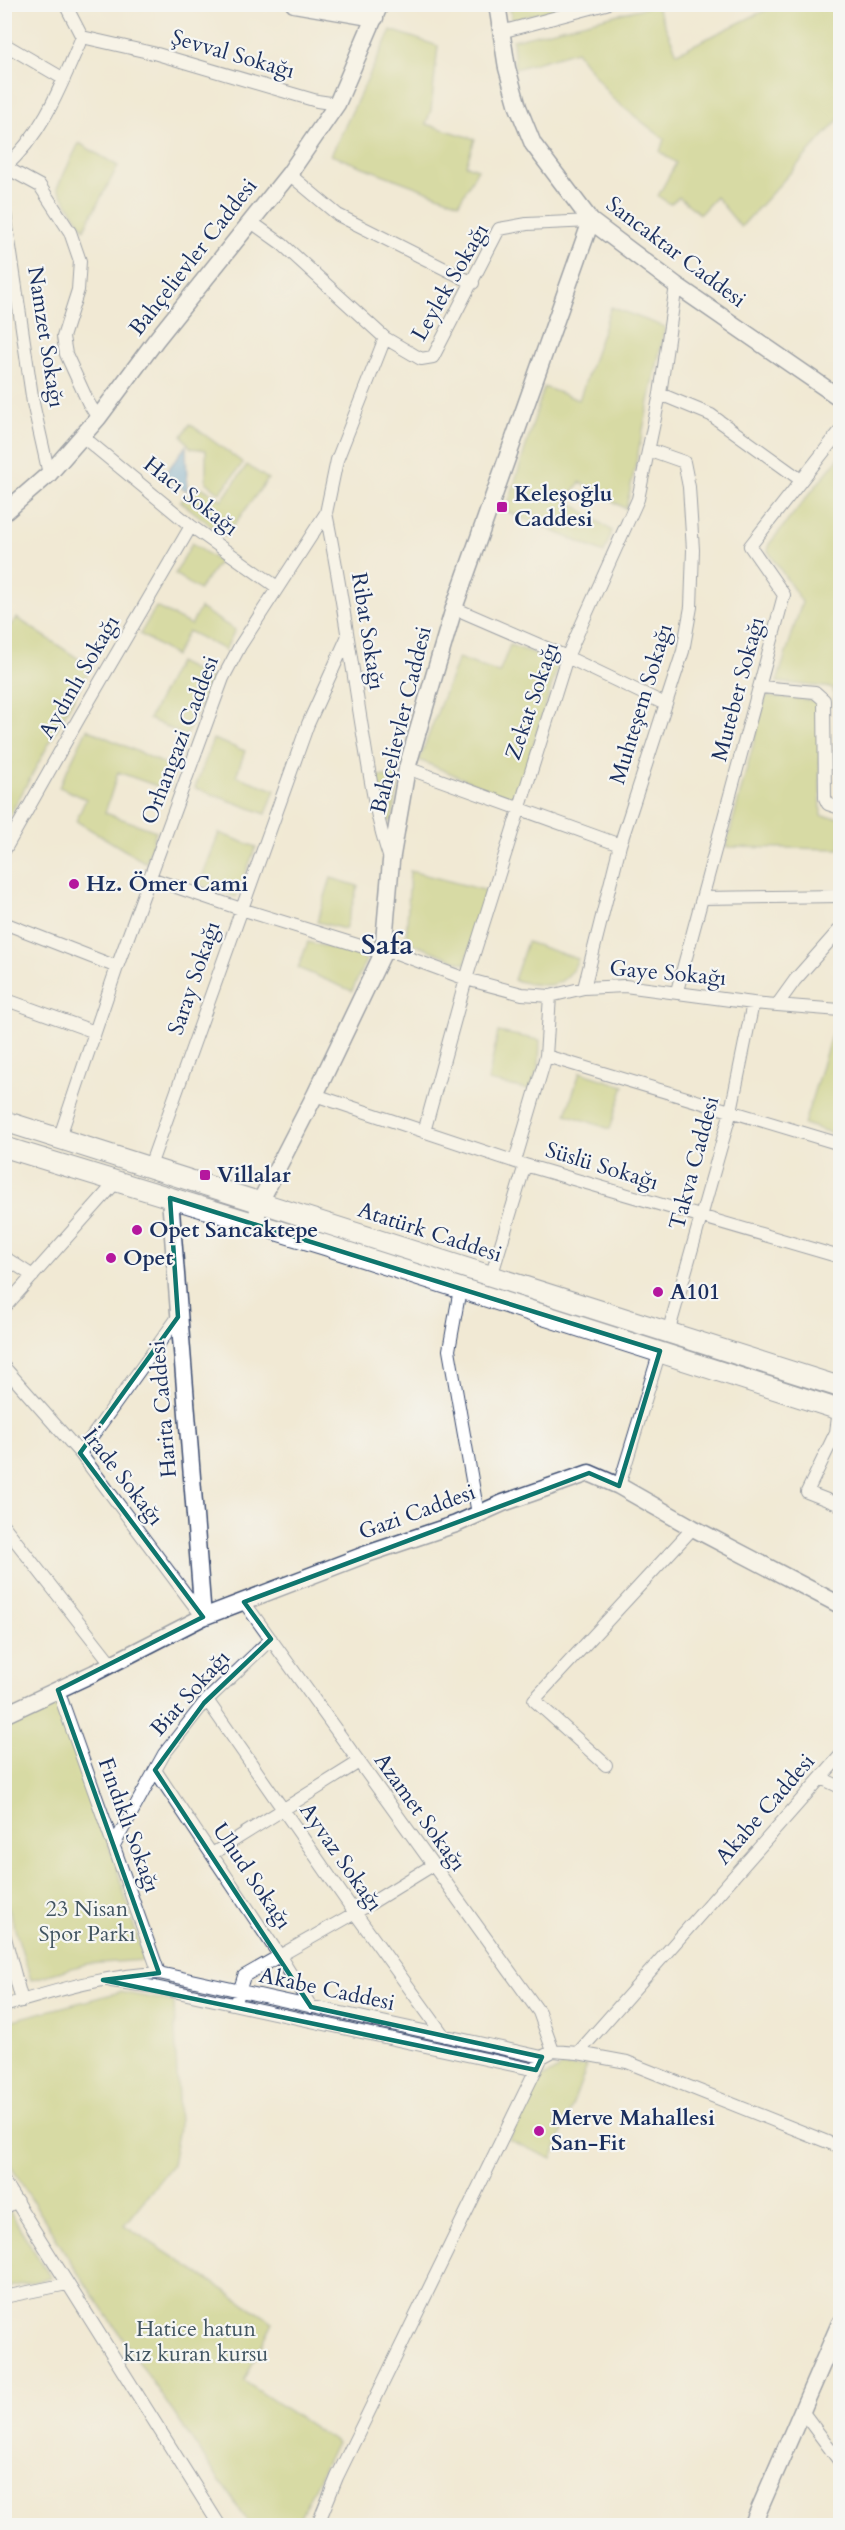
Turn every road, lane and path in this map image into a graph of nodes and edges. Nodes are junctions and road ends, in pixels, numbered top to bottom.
1 (65, 4) edge
2 (294, 4) edge
3 (496, 4) edge
4 (606, 4) edge
5 (377, 11) edge
6 (501, 32) junction
7 (82, 36) junction
8 (4, 44) edge
9 (64, 79) junction
10 (337, 104) junction
11 (5, 167) edge
12 (289, 174) junction
13 (4, 206) edge
14 (250, 221) junction
15 (591, 221) junction
16 (472, 283) junction
17 (676, 285) junction
18 (385, 338) junction
19 (660, 394) junction
20 (840, 398) edge
21 (98, 418) junction
22 (840, 431) edge
23 (82, 436) junction
24 (650, 450) junction
25 (49, 474) junction
26 (801, 480) junction
27 (4, 513) edge
28 (326, 513) junction
29 (191, 526) junction
30 (277, 587) junction
31 (454, 608) junction
32 (347, 638) junction
33 (567, 657) junction
34 (761, 687) junction
35 (665, 704) junction
36 (407, 768) junction
37 (518, 808) junction
38 (840, 808) edge
39 (620, 845) junction
40 (4, 850) edge
41 (391, 861) junction
42 (150, 878) junction
43 (840, 896) edge
44 (702, 898) junction
45 (241, 909) junction
46 (4, 923) edge
47 (840, 929) edge
48 (383, 953) junction
49 (117, 967) junction
50 (466, 979) junction
51 (584, 988) junction
52 (677, 991) junction
53 (550, 996) junction
54 (4, 999) edge
55 (753, 1003) junction
56 (777, 1005) junction
57 (840, 1010) edge
58 (95, 1032) junction
59 (546, 1056) junction
60 (315, 1095) junction
61 (731, 1110) junction
62 (4, 1121) edge
63 (424, 1132) junction
64 (59, 1140) junction
65 (840, 1144) edge
66 (4, 1147) edge
67 (520, 1163) junction
68 (150, 1166) junction
69 (116, 1182) junction
70 (170, 1198) junction
71 (260, 1202) junction
72 (702, 1217) junction
73 (255, 1224) junction
74 (4, 1257) edge
75 (840, 1257) edge
76 (33, 1276) junction
77 (491, 1277) junction
78 (460, 1288) junction
79 (4, 1308) edge
80 (178, 1317) junction
81 (668, 1333) junction
82 (660, 1351) junction
83 (4, 1367) edge
84 (840, 1388) edge
85 (840, 1407) edge
86 (80, 1452) junction
87 (619, 1486) junction
88 (840, 1505) edge
89 (478, 1514) junction
90 (4, 1526) edge
91 (693, 1528) junction
92 (244, 1602) junction
93 (840, 1605) edge
94 (203, 1617) junction
95 (270, 1639) junction
96 (111, 1663) junction
97 (58, 1690) junction
98 (207, 1700) junction
99 (8, 1709) edge
100 (840, 1756) edge
101 (359, 1762) junction
102 (606, 1765) dead end
103 (155, 1770) junction
104 (821, 1778) junction
105 (840, 1787) edge
106 (284, 1811) junction
107 (114, 1845) junction
108 (212, 1854) junction
109 (433, 1865) junction
110 (355, 1913) junction
111 (4, 1935) edge
112 (279, 1955) junction
113 (159, 1973) junction
114 (104, 1980) junction
115 (239, 1992) junction
116 (22, 2001) junction
117 (4, 2006) edge
118 (235, 2006) junction
119 (311, 2007) junction
120 (444, 2036) junction
121 (578, 2053) junction
122 (548, 2054) junction
123 (536, 2070) junction
124 (840, 2147) edge
125 (4, 2182) edge
126 (16, 2201) junction
127 (4, 2208) edge
128 (67, 2283) junction
129 (4, 2297) edge
130 (840, 2323) edge
131 (802, 2411) junction
132 (840, 2462) edge
133 (220, 2526) edge
134 (317, 2526) edge
135 (752, 2526) edge

1 - 7 street
2 - 5 street
3 - 6 street, Sancaktar Caddesi
4 - 6 street
5 - 10 street, Bahçelievler Caddesi
6 - 15 street, Sancaktar Caddesi
7 - 9 street
7 - 10 street, Şevval Sokağı
8 - 9 street
9 - 11 street
10 - 12 street, Bahçelievler Caddesi
11 - 21 street
12 - 14 street, Bahçelievler Caddesi
12 - 16 street
13 - 25 street, Namzet Sokağı
14 - 18 street, Leylek Sokağı
14 - 21 street, Bahçelievler Caddesi
15 - 16 street, Leylek Sokağı
15 - 17 street, Sancaktar Caddesi
15 - 31 street, Bahçelievler Caddesi
16 - 18 street, Leylek Sokağı
17 - 19 street, Zekat Sokağı
17 - 20 street, Sancaktar Caddesi
18 - 28 street, Orhangazi Caddesi
19 - 24 street, Zekat Sokağı
19 - 26 street
21 - 23 street, Bahçelievler Caddesi
22 - 26 street, Muteber Sokağı
23 - 25 street, Bahçelievler Caddesi
23 - 29 street, Hacı Sokağı
24 - 33 street, Zekat Sokağı
24 - 35 street, Muhteşem Sokağı
25 - 27 street, Bahçelievler Caddesi
26 - 34 street, Muteber Sokağı
28 - 30 street, Orhangazi Caddesi
28 - 32 street, Ribat Sokağı
29 - 30 street, Hacı Sokağı
29 - 40 street, Aydınlı Sokağı
30 - 42 street, Orhangazi Caddesi
31 - 33 street
31 - 36 street, Bahçelievler Caddesi
32 - 41 street, Ribat Sokağı
32 - 45 street, Saray Sokağı
33 - 35 street
33 - 37 street, Zekat Sokağı
34 - 38 street
34 - 44 street, Muteber Sokağı
35 - 39 street, Muhteşem Sokağı
36 - 37 street
36 - 41 street, Bahçelievler Caddesi
37 - 39 street
37 - 50 street, Zekat Sokağı
39 - 51 street, Muhteşem Sokağı
41 - 48 street, Bahçelievler Caddesi
42 - 45 street, Gaye Sokağı
42 - 49 street, Orhangazi Caddesi
43 - 44 street
44 - 52 street, Muteber Sokağı
45 - 48 street, Gaye Sokağı
45 - 68 street, Saray Sokağı
46 - 49 street
47 - 56 street
48 - 50 street, Gaye Sokağı
48 - 60 street, Bahçelievler Caddesi
49 - 58 street, Orhangazi Caddesi
50 - 53 street, Gaye Sokağı
50 - 63 street, Zekat Sokağı
51 - 52 street, Gaye Sokağı
51 - 53 street, Gaye Sokağı
52 - 55 street, Gaye Sokağı
53 - 59 street
54 - 58 street
55 - 56 street, Gaye Sokağı
55 - 61 street, Takva Caddesi
56 - 57 street, Gaye Sokağı
58 - 64 street, Orhangazi Caddesi
59 - 61 street
59 - 67 street
60 - 63 street, Süslü Sokağı
60 - 71 street, Bahçelievler Caddesi
61 - 65 street
61 - 72 street, Takva Caddesi
62 - 64 main road, Atatürk Caddesi
63 - 67 street, Süslü Sokağı
64 - 68 main road, Atatürk Caddesi
66 - 69 main road
67 - 72 street, Süslü Sokağı
67 - 77 street, Süslü Sokağı
68 - 71 main road, Atatürk Caddesi
69 - 70 main road
69 - 76 street
70 - 73 main road
70 - 80 street, Harita Caddesi
71 - 73 street, Bahçelievler Caddesi
71 - 77 main road, Atatürk Caddesi
72 - 75 street, Süslü Sokağı
72 - 81 street, Takva Caddesi
73 - 78 main road
74 - 76 street
76 - 79 street
77 - 81 main road, Atatürk Caddesi
78 - 82 main road
78 - 89 street
80 - 86 street
80 - 94 street, Harita Caddesi
81 - 84 main road, Atatürk Caddesi
82 - 85 main road
82 - 87 street
83 - 86 street, İrade Sokağı
85 - 88 street
86 - 94 street, İrade Sokağı
87 - 89 street, Gazi Caddesi
87 - 91 street, Gazi Caddesi
89 - 92 street, Gazi Caddesi
90 - 96 street
91 - 93 street, Gazi Caddesi
91 - 102 street
92 - 94 street, Gazi Caddesi
92 - 95 street, Azamet Sokağı
94 - 96 street, Gazi Caddesi
95 - 98 street, Biat Sokağı
95 - 101 street, Azamet Sokağı
96 - 97 street, Gazi Caddesi
97 - 99 street, Gazi Caddesi
97 - 107 street, Fındıklı Sokağı
98 - 103 street, Biat Sokağı
98 - 106 street, Ayvaz Sokağı
100 - 104 street, Akabe Caddesi
101 - 106 street
101 - 109 street, Azamet Sokağı
103 - 107 street, Biat Sokağı
103 - 108 street, Uhud Sokağı
104 - 105 street
104 - 121 street, Akabe Caddesi
106 - 108 street
106 - 110 street, Ayvaz Sokağı
107 - 113 street, Fındıklı Sokağı
108 - 112 street, Uhud Sokağı
109 - 110 street
109 - 122 street, Azamet Sokağı
110 - 112 street
110 - 120 street, Ayvaz Sokağı
111 - 116 street
112 - 115 street
112 - 119 street, Uhud Sokağı
113 - 114 street, Akabe Caddesi
113 - 115 street, Akabe Caddesi
114 - 116 street, Akabe Caddesi
114 - 118 street, Akabe Caddesi
115 - 118 street
115 - 119 street, Akabe Caddesi
116 - 117 street, Akabe Caddesi
118 - 123 street, Akabe Caddesi
119 - 120 street, Akabe Caddesi
120 - 122 street, Akabe Caddesi
121 - 122 street, Akabe Caddesi
121 - 124 street, Akabe Caddesi
122 - 123 street
123 - 134 street
125 - 126 street
126 - 127 street
126 - 128 street
128 - 129 street
128 - 133 street
130 - 131 street
131 - 132 street
131 - 135 street

